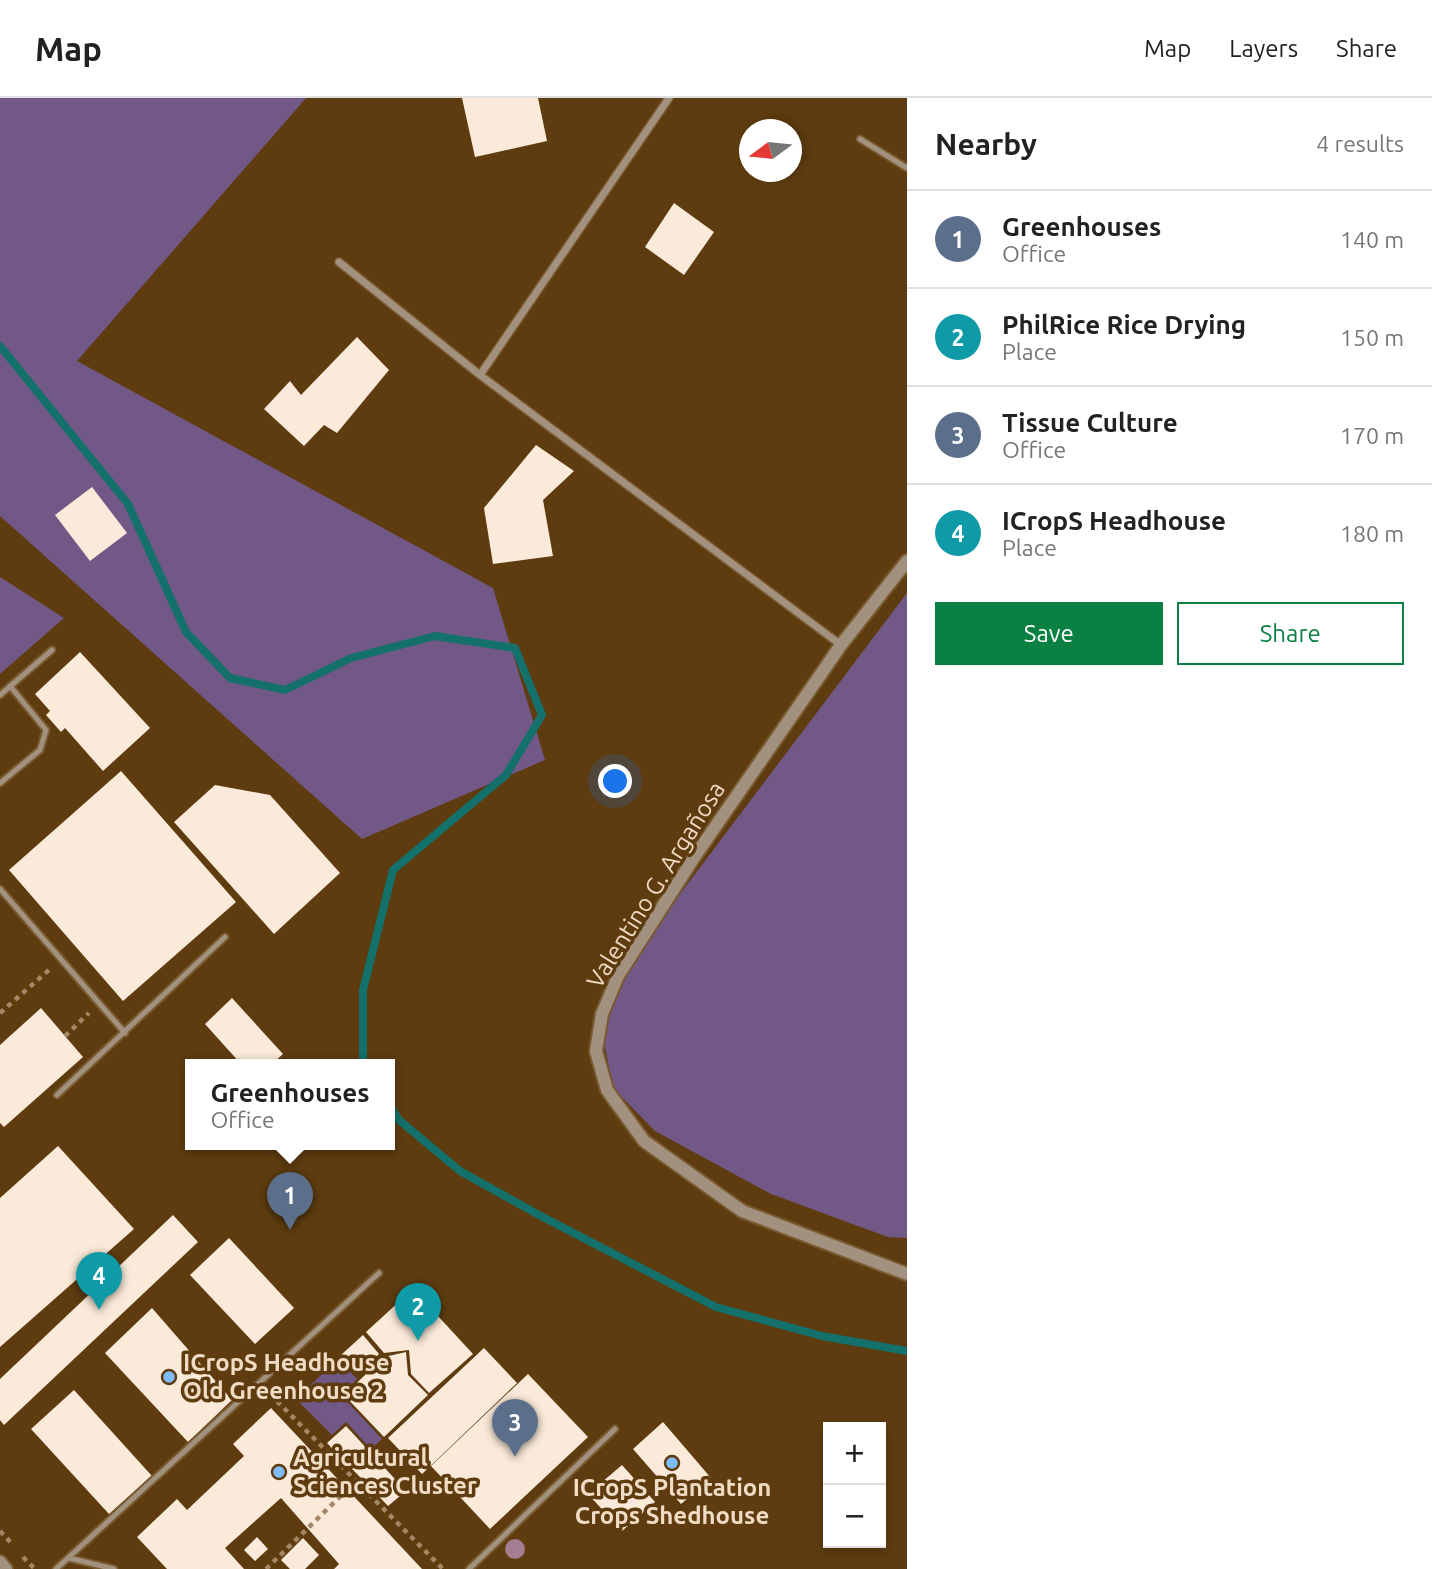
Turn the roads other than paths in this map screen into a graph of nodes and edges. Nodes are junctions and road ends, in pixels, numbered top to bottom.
1 (669, 98) edge
2 (860, 139) dead end
3 (907, 168) edge
4 (339, 262) dead end
5 (480, 375) junction
6 (907, 561) edge
7 (841, 645) junction
8 (52, 650) dead end
9 (10, 686) junction
10 (0, 695) edge
11 (0, 783) edge
12 (0, 889) edge
13 (225, 937) dead end
14 (125, 1033) junction
15 (57, 1095) dead end
16 (379, 1273) dead end
17 (907, 1274) edge
18 (615, 1429) dead end
19 (69, 1558) junction
20 (0, 1562) edge
21 (6, 1569) edge
22 (56, 1569) edge
23 (114, 1569) edge
24 (469, 1569) edge

1 - 5 street
2 - 3 lane
4 - 5 street
5 - 7 street
6 - 7 street, Valentino G. Argañosa
7 - 17 street, Valentino G. Argañosa
8 - 9 lane
9 - 10 lane
9 - 11 lane
12 - 14 lane
13 - 14 lane
14 - 15 lane
16 - 19 lane
18 - 24 lane
19 - 22 lane
19 - 23 lane
20 - 21 street

